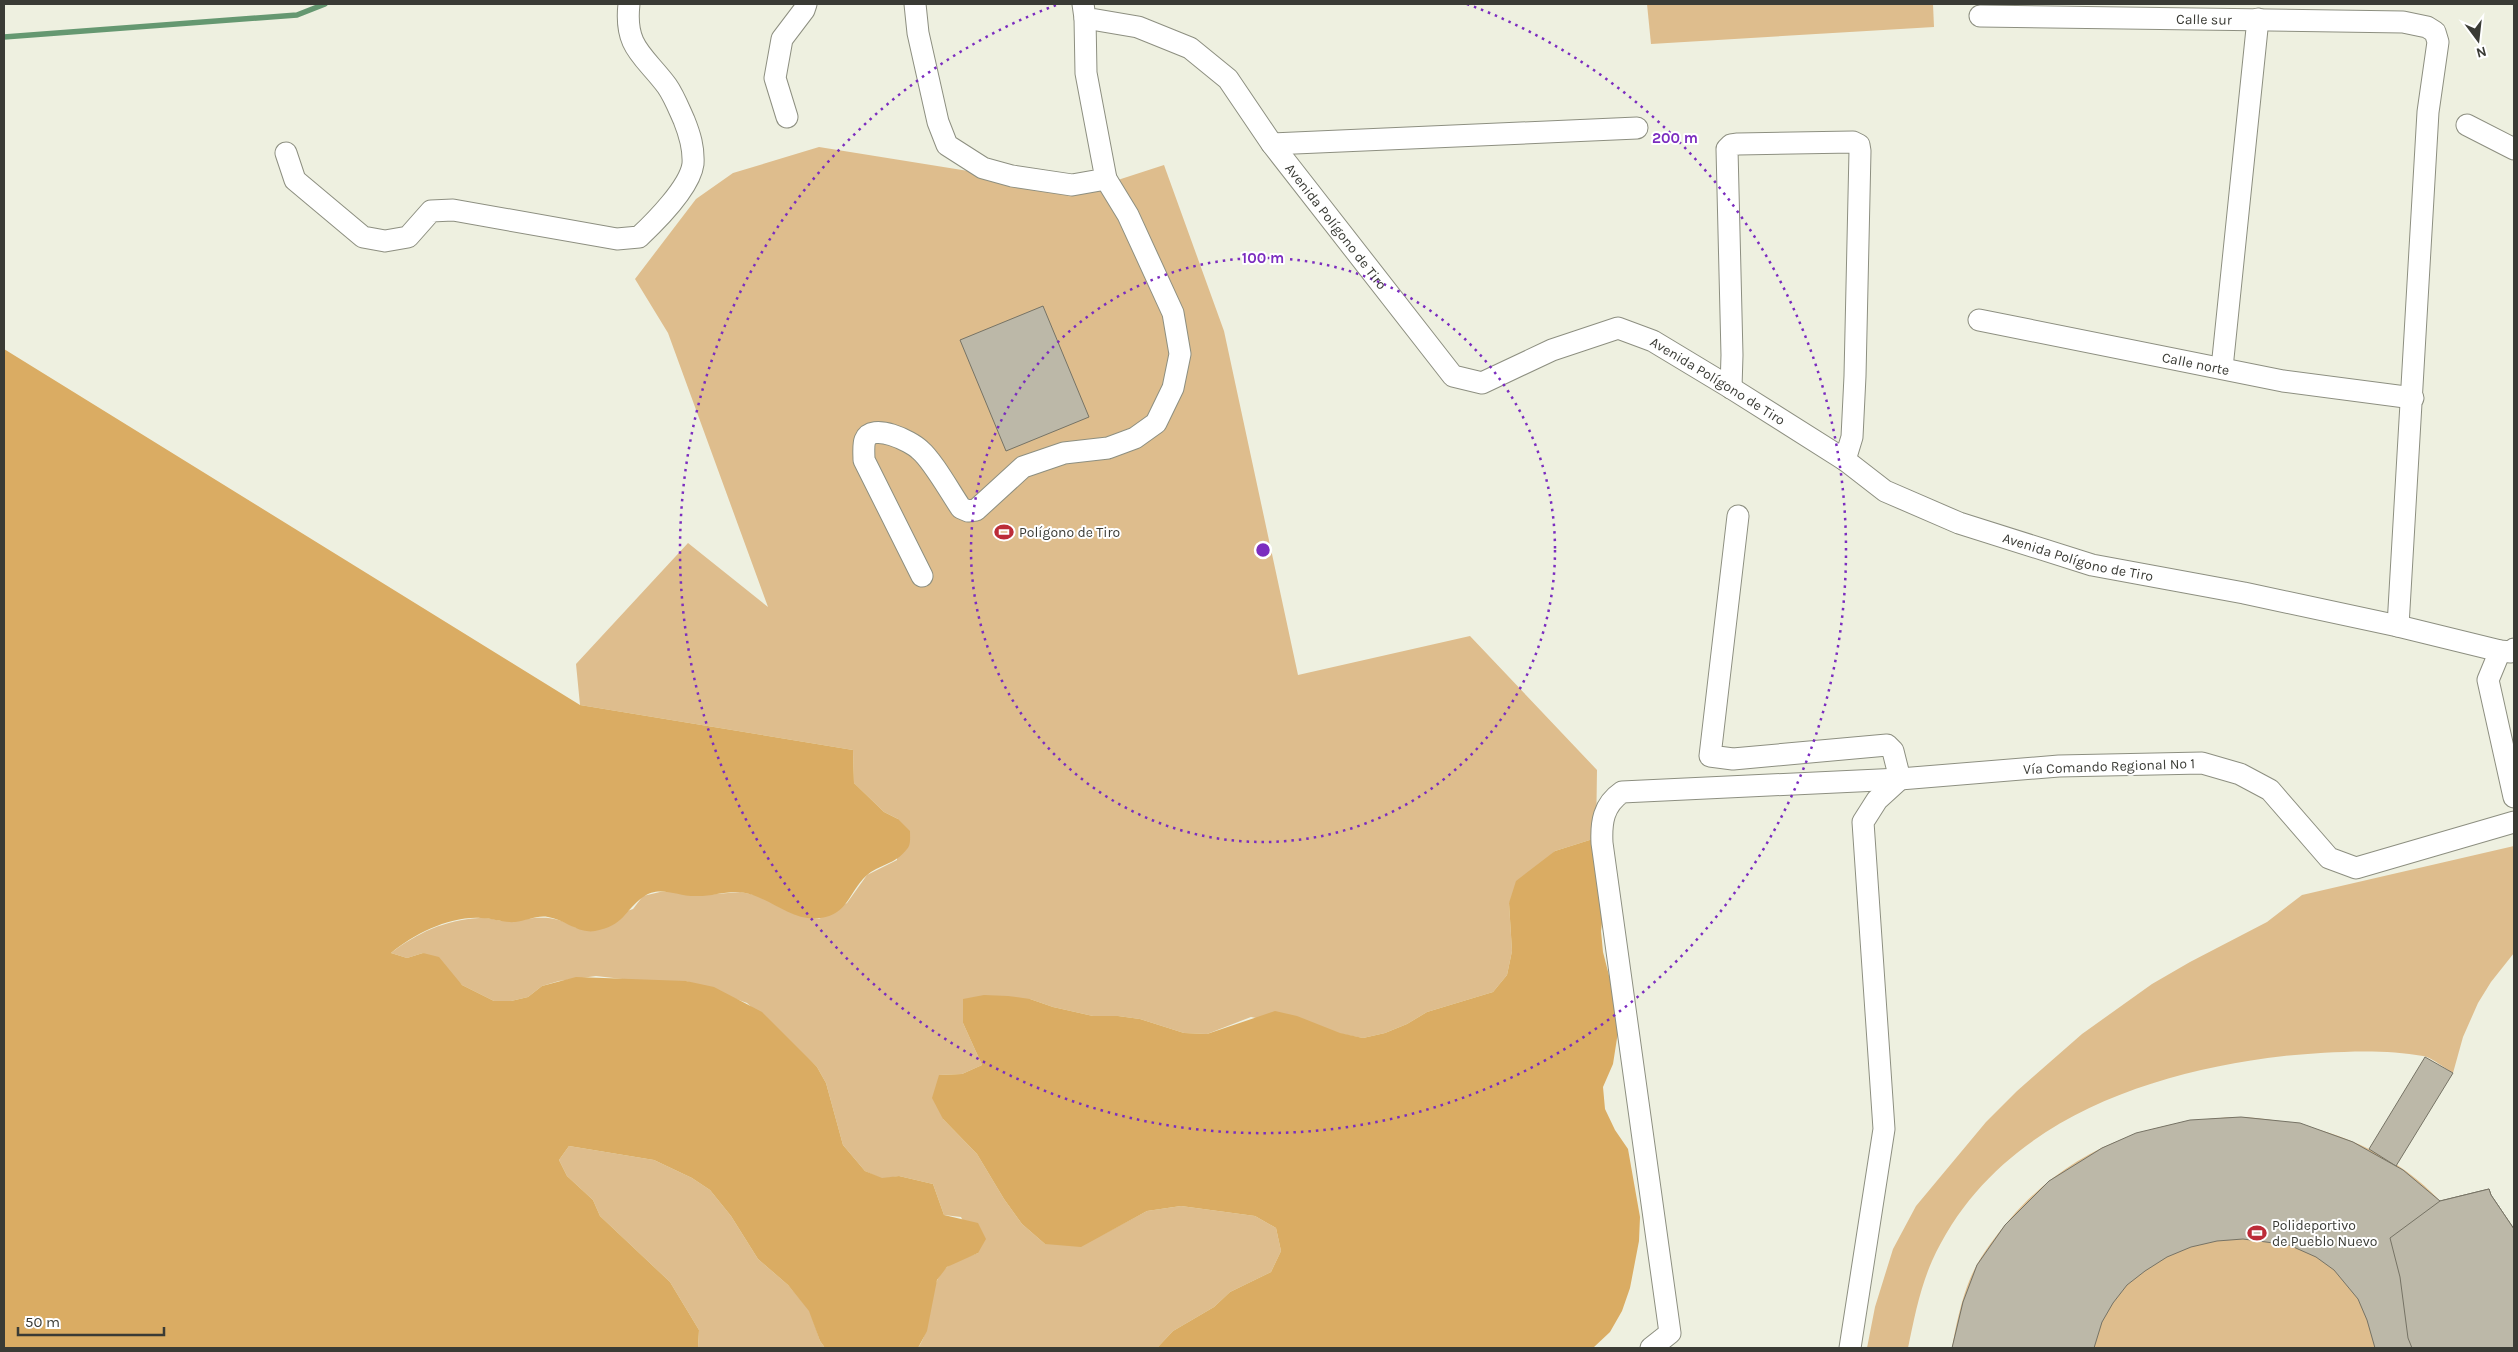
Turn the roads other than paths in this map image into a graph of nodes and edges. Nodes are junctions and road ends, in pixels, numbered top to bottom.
1 (629, 4) edge
2 (806, 4) edge
3 (915, 4) edge
4 (1084, 11) edge
5 (1980, 16) dead end
6 (2258, 19) junction
7 (787, 117) dead end
8 (2467, 125) dead end
9 (1637, 128) dead end
10 (1272, 144) junction
11 (2514, 149) edge
12 (286, 153) dead end
13 (1106, 179) junction
14 (1979, 320) dead end
15 (2222, 368) junction
16 (1731, 388) junction
17 (2413, 398) junction
18 (1845, 460) junction
19 (1738, 516) dead end
20 (922, 576) dead end
21 (2398, 626) junction
22 (2510, 652) edge
23 (1900, 779) junction
24 (2514, 797) edge
25 (2514, 822) edge
26 (1651, 1348) edge
27 (1850, 1348) edge

1 - 12 street
2 - 7 street
3 - 13 street
4 - 10 street, Avenida Polígono de Tiro
4 - 13 street
5 - 6 street, Calle sur
6 - 15 street
6 - 17 street, Calle sur
8 - 11 street
9 - 10 street
10 - 16 street, Avenida Polígono de Tiro
13 - 20 street
14 - 15 street, Calle norte
15 - 17 street, Calle norte
16 - 18 street, Avenida Polígono de Tiro
16 - 18 street
17 - 21 street
18 - 21 street, Avenida Polígono de Tiro
19 - 23 street
21 - 22 street, Avenida Polígono de Tiro
22 - 24 street
23 - 25 street, Vía Comando Regional Nº 1
23 - 26 street, Vía Comando Regional Nº 1
23 - 27 street

